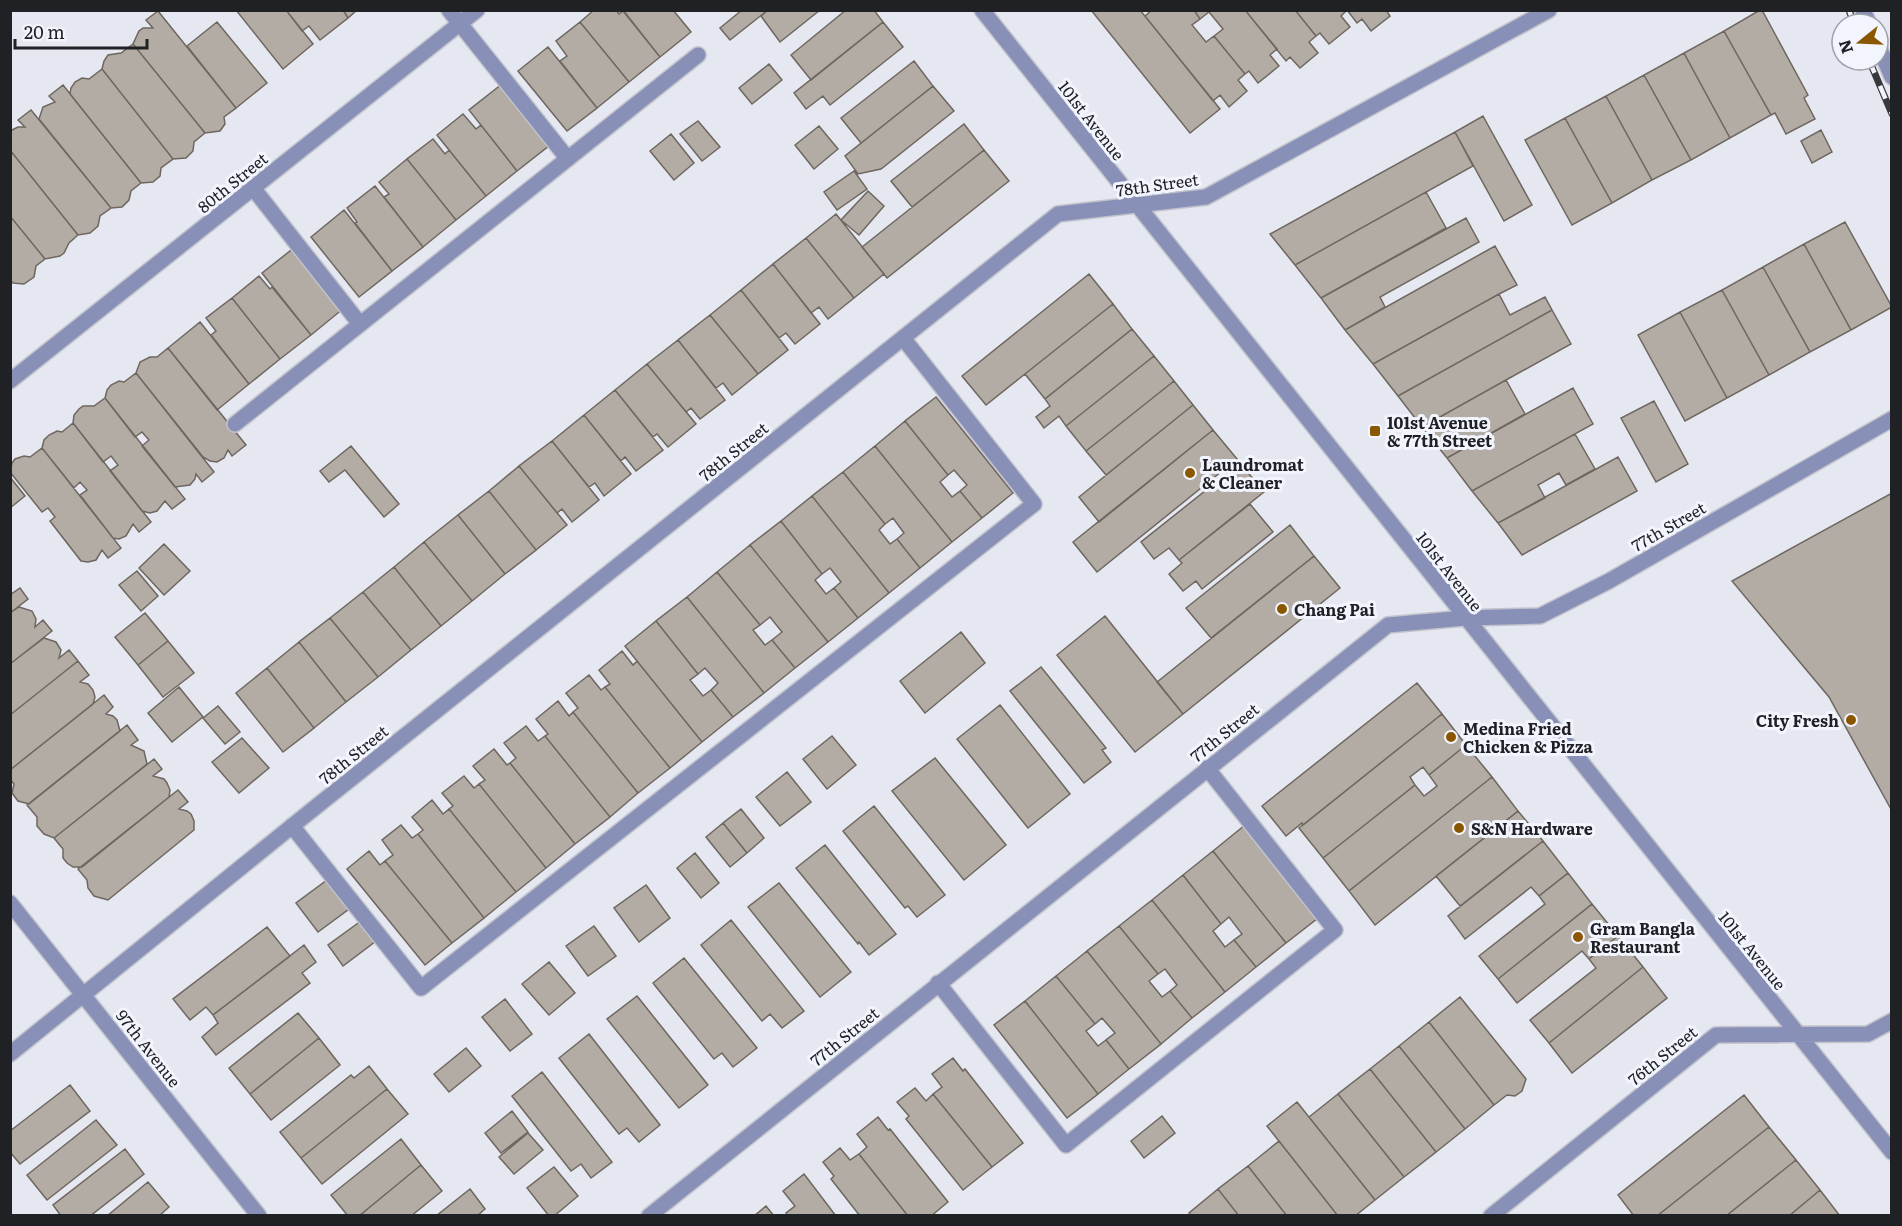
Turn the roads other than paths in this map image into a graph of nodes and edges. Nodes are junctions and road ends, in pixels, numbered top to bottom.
1 (449, 10) edge
2 (477, 10) edge
3 (982, 10) edge
4 (1549, 10) edge
5 (460, 24) junction
6 (698, 55) dead end
7 (568, 159) junction
8 (254, 188) junction
9 (1136, 206) junction
10 (360, 324) junction
11 (903, 338) junction
12 (10, 381) edge
13 (1892, 419) edge
14 (235, 424) dead end
15 (1465, 618) junction
16 (1207, 768) junction
17 (292, 826) junction
18 (10, 903) edge
19 (939, 983) junction
20 (84, 995) junction
21 (1892, 1021) edge
22 (1797, 1034) junction
23 (10, 1054) edge
24 (1892, 1152) edge
25 (259, 1215) edge
26 (649, 1215) edge
27 (1491, 1215) edge

1 - 5 street
2 - 5 street, 80th Street
3 - 9 street, 101st Avenue
4 - 9 street, 78th Street
5 - 7 street
5 - 8 street, 80th Street
6 - 7 street
7 - 10 street
8 - 10 street
8 - 12 street, 80th Street
9 - 11 street, 78th Street
9 - 15 street, 101st Avenue
10 - 14 street
11 - 17 street, 78th Street
11 - 17 street
13 - 15 street, 77th Street
15 - 16 street, 77th Street
15 - 22 street, 101st Avenue
16 - 19 street, 77th Street
16 - 19 street
17 - 20 street, 78th Street
18 - 20 street, 97th Avenue
19 - 26 street, 77th Street
20 - 23 street, 78th Street
20 - 25 street, 97th Avenue
21 - 22 street, 76th Street
22 - 24 street, 101st Avenue
22 - 27 street, 76th Street

